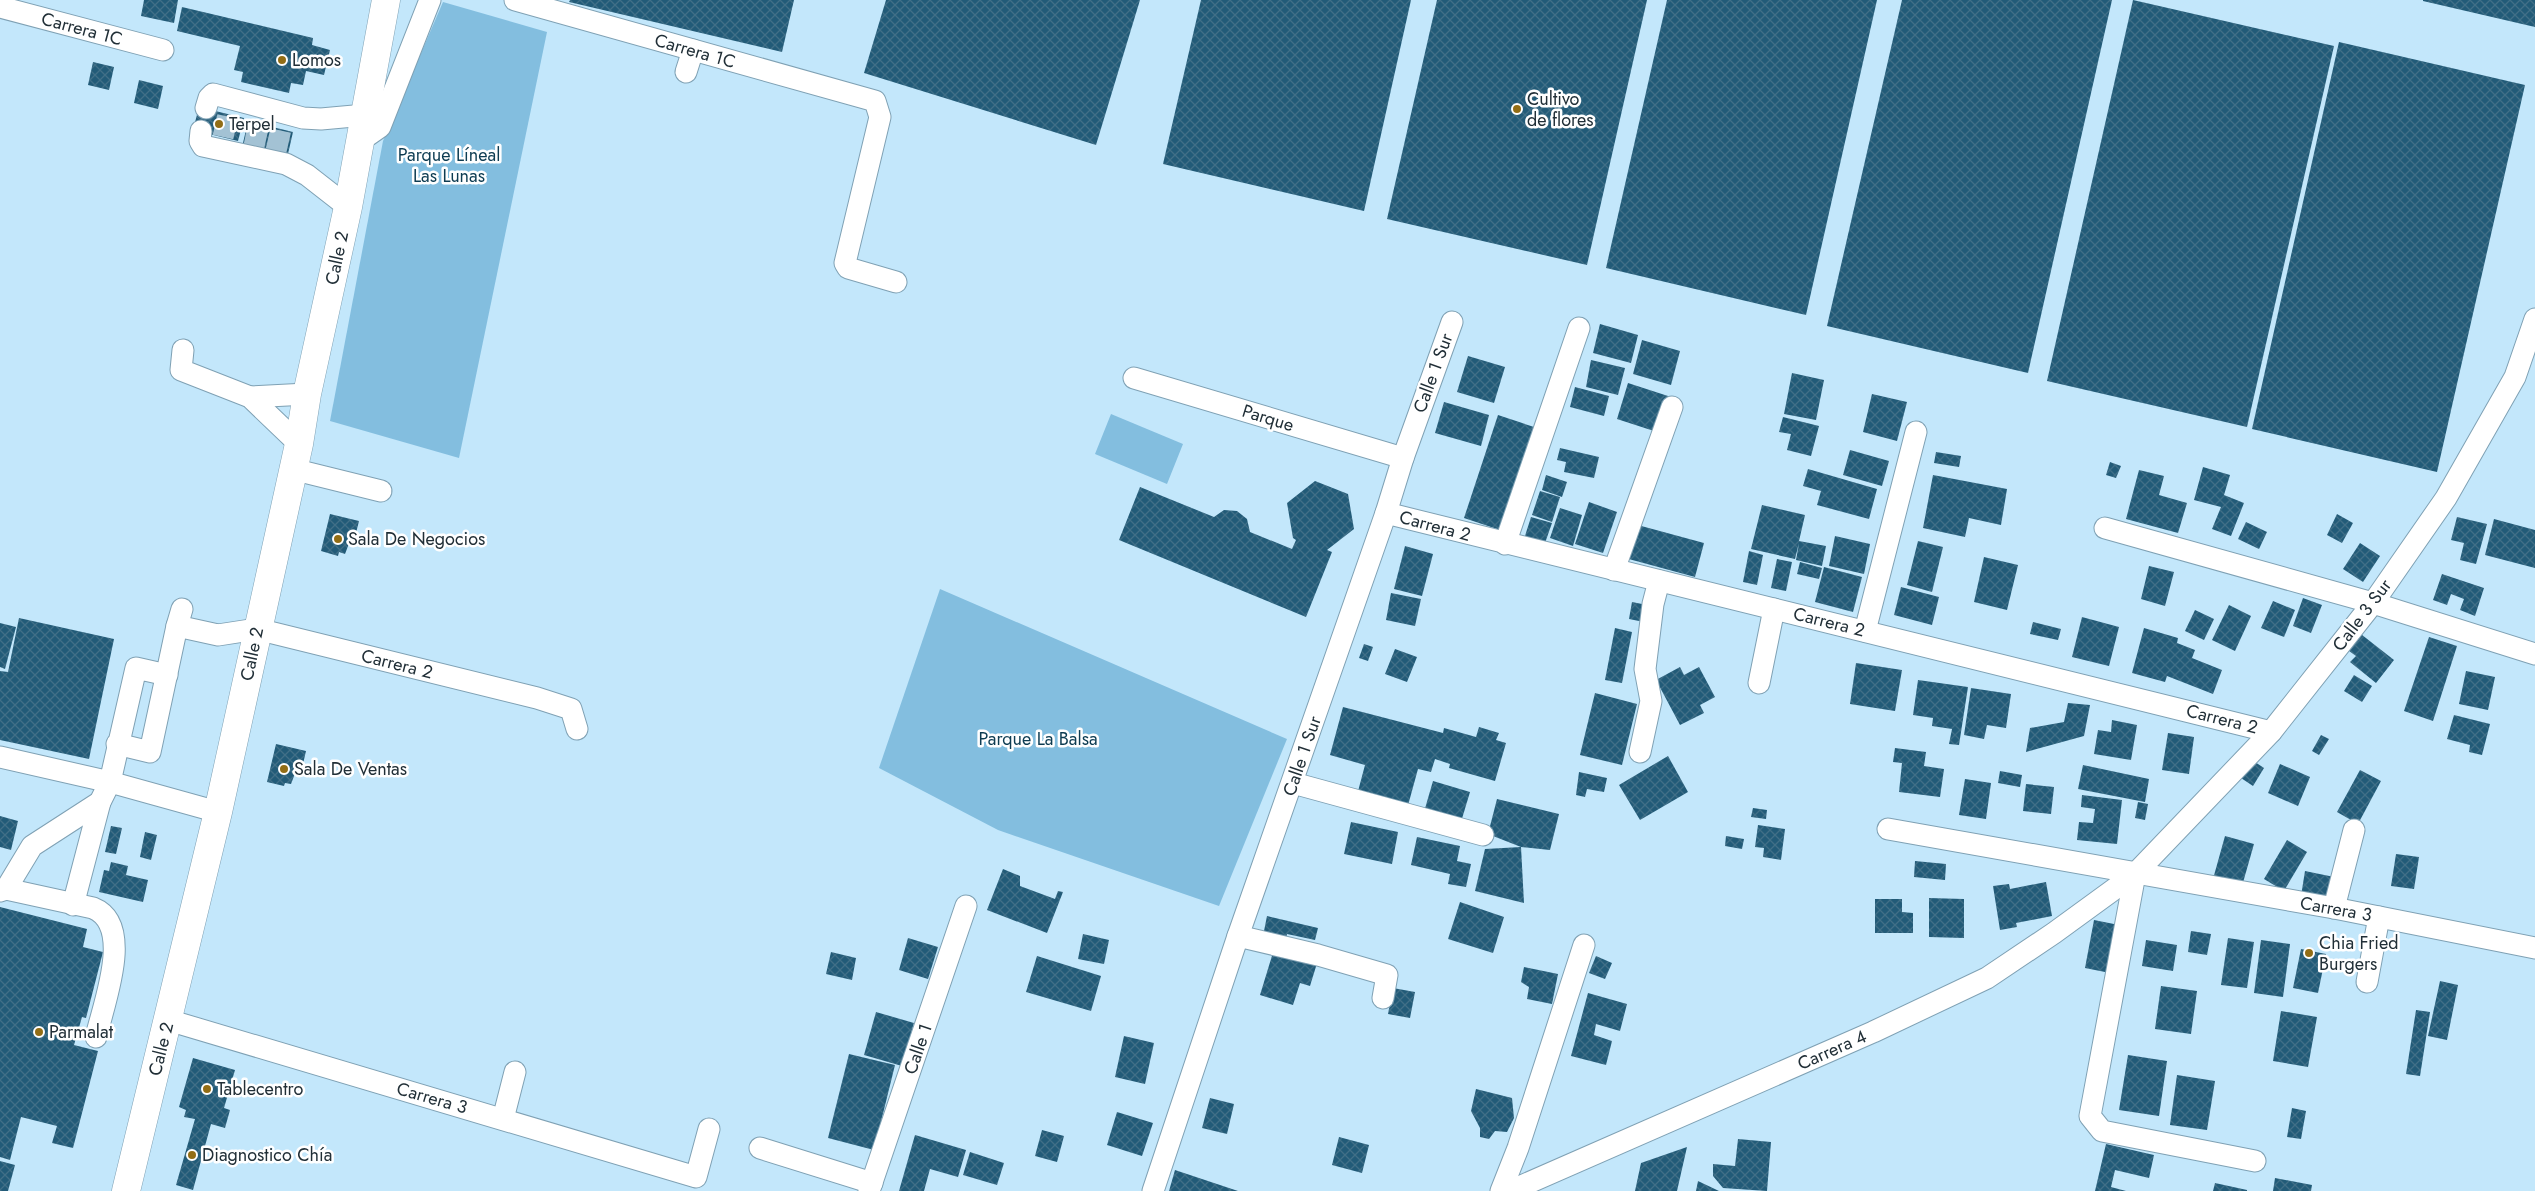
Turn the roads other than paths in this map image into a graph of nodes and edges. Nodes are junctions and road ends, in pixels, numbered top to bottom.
1 (386, 0) edge
2 (430, 0) edge
3 (515, 0) edge
4 (0, 7) edge
5 (163, 50) dead end
6 (693, 50) junction
7 (686, 72) dead end
8 (206, 108) dead end
9 (365, 115) junction
10 (201, 131) dead end
11 (360, 141) junction
12 (348, 207) junction
13 (896, 282) dead end
14 (2535, 319) edge
15 (1452, 322) dead end
16 (1579, 328) dead end
17 (182, 360) dead end
18 (1134, 378) dead end
19 (307, 394) junction
20 (250, 397) junction
21 (1672, 407) dead end
22 (1916, 432) dead end
23 (295, 457) junction
24 (1402, 458) junction
25 (381, 491) dead end
26 (1386, 513) junction
27 (2105, 528) dead end
28 (1505, 544) junction
29 (1614, 570) junction
30 (1659, 581) junction
31 (2372, 603) junction
32 (1774, 609) junction
33 (257, 629) junction
34 (1865, 631) junction
35 (2535, 654) edge
36 (167, 675) junction
37 (1759, 683) dead end
38 (577, 730) dead end
39 (2271, 732) junction
40 (117, 744) junction
41 (1640, 752) dead end
42 (0, 757) edge
43 (110, 782) junction
44 (1293, 783) junction
45 (100, 802) junction
46 (218, 812) junction
47 (1888, 829) dead end
48 (2354, 830) dead end
49 (1483, 835) dead end
50 (2135, 874) junction
51 (3, 890) edge
52 (73, 905) junction
53 (966, 906) dead end
54 (2334, 908) junction
55 (2379, 917) junction
56 (1238, 936) junction
57 (1584, 945) dead end
58 (2535, 948) edge
59 (2368, 982) dead end
60 (1383, 998) dead end
61 (168, 1020) junction
62 (96, 1037) dead end
63 (514, 1072) dead end
64 (503, 1119) junction
65 (709, 1128) dead end
66 (760, 1148) dead end
67 (2255, 1161) dead end
68 (871, 1187) edge
69 (126, 1191) edge
70 (1153, 1191) edge
71 (1501, 1191) edge
72 (1510, 1191) edge

1 - 9 main road, Calle 2
2 - 11 street
3 - 6 street, Carrera 1C
4 - 5 street, Carrera 1C
6 - 7 street
6 - 13 street, Carrera 1C
8 - 9 street
9 - 11 main road, Calle 2
10 - 12 street
11 - 12 main road, Calle 2
12 - 19 main road, Calle 2
14 - 31 street, Calle 3 Sur
15 - 24 street, Calle 1 Sur
16 - 28 street
17 - 20 street
18 - 24 street, Parque
19 - 20 street
19 - 23 main road, Calle 2
20 - 23 street
21 - 29 street
22 - 34 street
23 - 25 street
23 - 33 main road, Calle 2
24 - 26 street, Calle 1 Sur
26 - 28 street, Carrera 2
26 - 44 street, Calle 1 Sur
27 - 31 street
28 - 29 street, Carrera 2
29 - 30 street, Carrera 2
30 - 32 street, Carrera 2
30 - 41 street
31 - 35 street
31 - 39 street, Calle 3 Sur
32 - 34 street, Carrera 2
32 - 37 street
33 - 36 street
33 - 38 street, Carrera 2
33 - 46 main road, Calle 2
34 - 39 street, Carrera 2
36 - 40 street
36 - 40 street
39 - 50 street, Calle 3 Sur
40 - 43 street
42 - 43 street
43 - 45 street
43 - 46 street
44 - 49 street
44 - 56 street, Calle 1 Sur
45 - 51 street
45 - 52 street
46 - 61 main road, Calle 2
47 - 50 street, Carrera 3
48 - 54 street
50 - 54 street, Carrera 3
50 - 67 street
50 - 72 street, Carrera 4
51 - 52 street
52 - 62 street
53 - 68 street, Calle 1
54 - 55 street, Carrera 3
55 - 58 street, Carrera 3
55 - 59 street
56 - 60 street
56 - 70 street, Calle 1 Sur
57 - 71 street
61 - 64 street, Carrera 3
61 - 69 main road, Calle 2
63 - 64 street
64 - 65 street, Carrera 3
66 - 68 street

